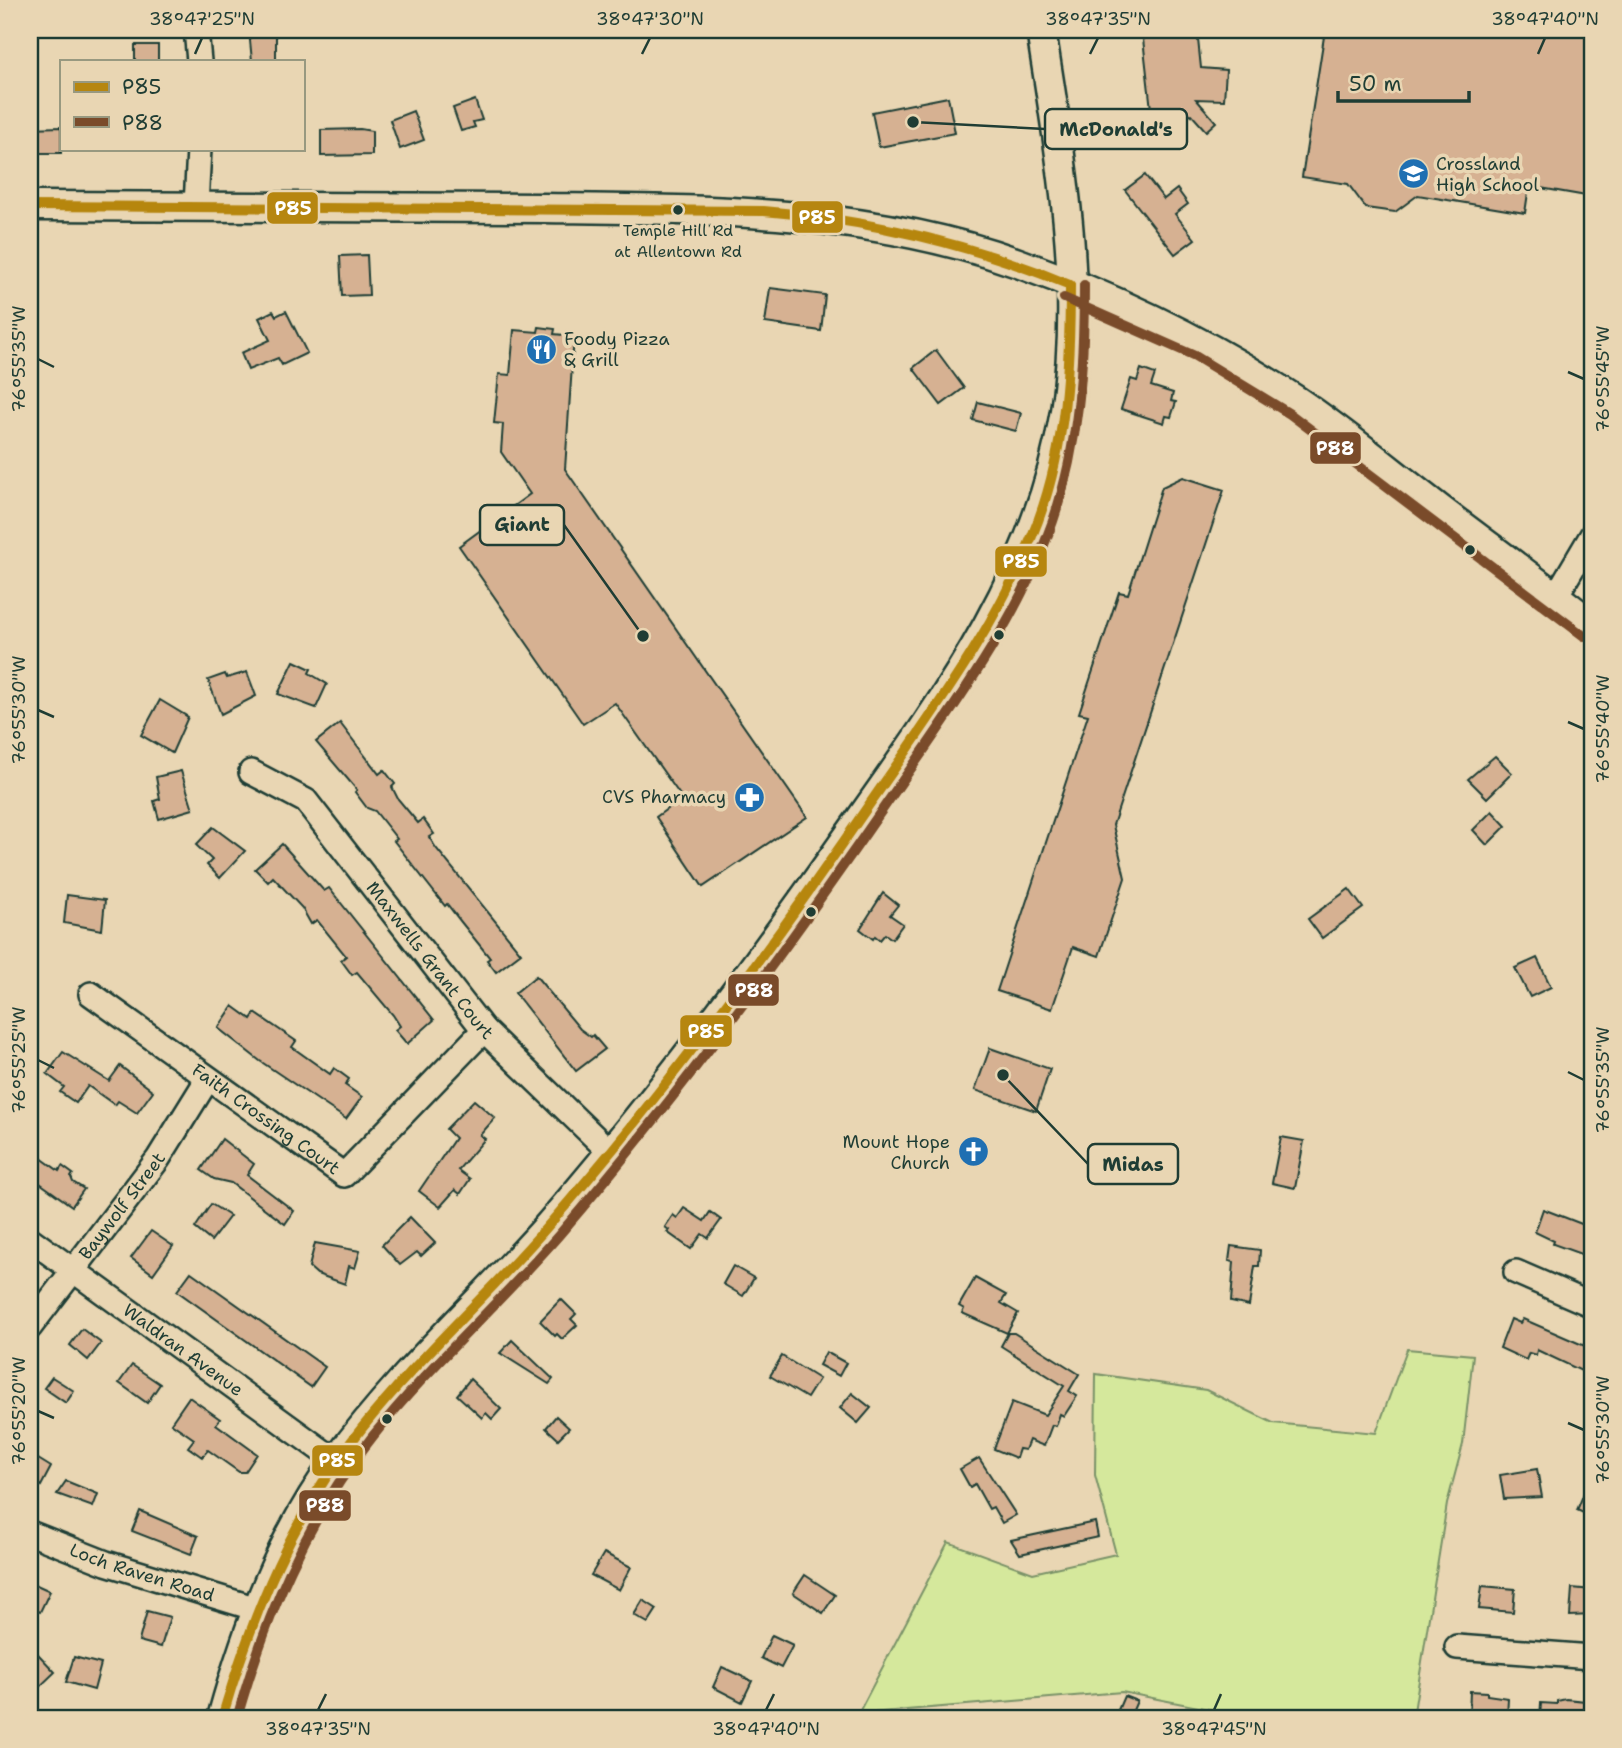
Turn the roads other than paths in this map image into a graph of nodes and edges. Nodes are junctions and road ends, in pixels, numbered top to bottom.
1 (196, 30) edge
2 (1041, 30) edge
3 (199, 60) edge
4 (199, 150) edge
5 (196, 205) junction
6 (30, 206) edge
7 (1070, 285) junction
8 (1592, 535) edge
9 (1556, 596) junction
10 (1592, 625) edge
11 (251, 772) dead end
12 (91, 994) dead end
13 (484, 1030) junction
14 (207, 1080) junction
15 (610, 1152) junction
16 (30, 1238) edge
17 (72, 1269) junction
18 (1516, 1272) dead end
19 (1592, 1305) edge
20 (30, 1327) edge
21 (336, 1461) junction
22 (30, 1533) edge
23 (257, 1609) junction
24 (1457, 1647) dead end
25 (1592, 1657) edge
26 (222, 1718) edge

1 - 3 street
2 - 7 main road
4 - 5 street
5 - 6 main road
5 - 7 main road
7 - 9 main road
7 - 15 main road
8 - 9 street
9 - 10 main road
11 - 13 street, Maxwells Grant Court
12 - 14 street, Faith Crossing Court
13 - 14 street, Faith Crossing Court
13 - 15 street, Maxwells Grant Court
14 - 17 street, Baywolf Street
15 - 21 main road
16 - 17 street, Waldran Avenue
17 - 20 street, Baywolf Street
17 - 21 street, Waldran Avenue
18 - 19 street
21 - 23 main road
22 - 23 street, Loch Raven Road
23 - 26 main road
24 - 25 street

